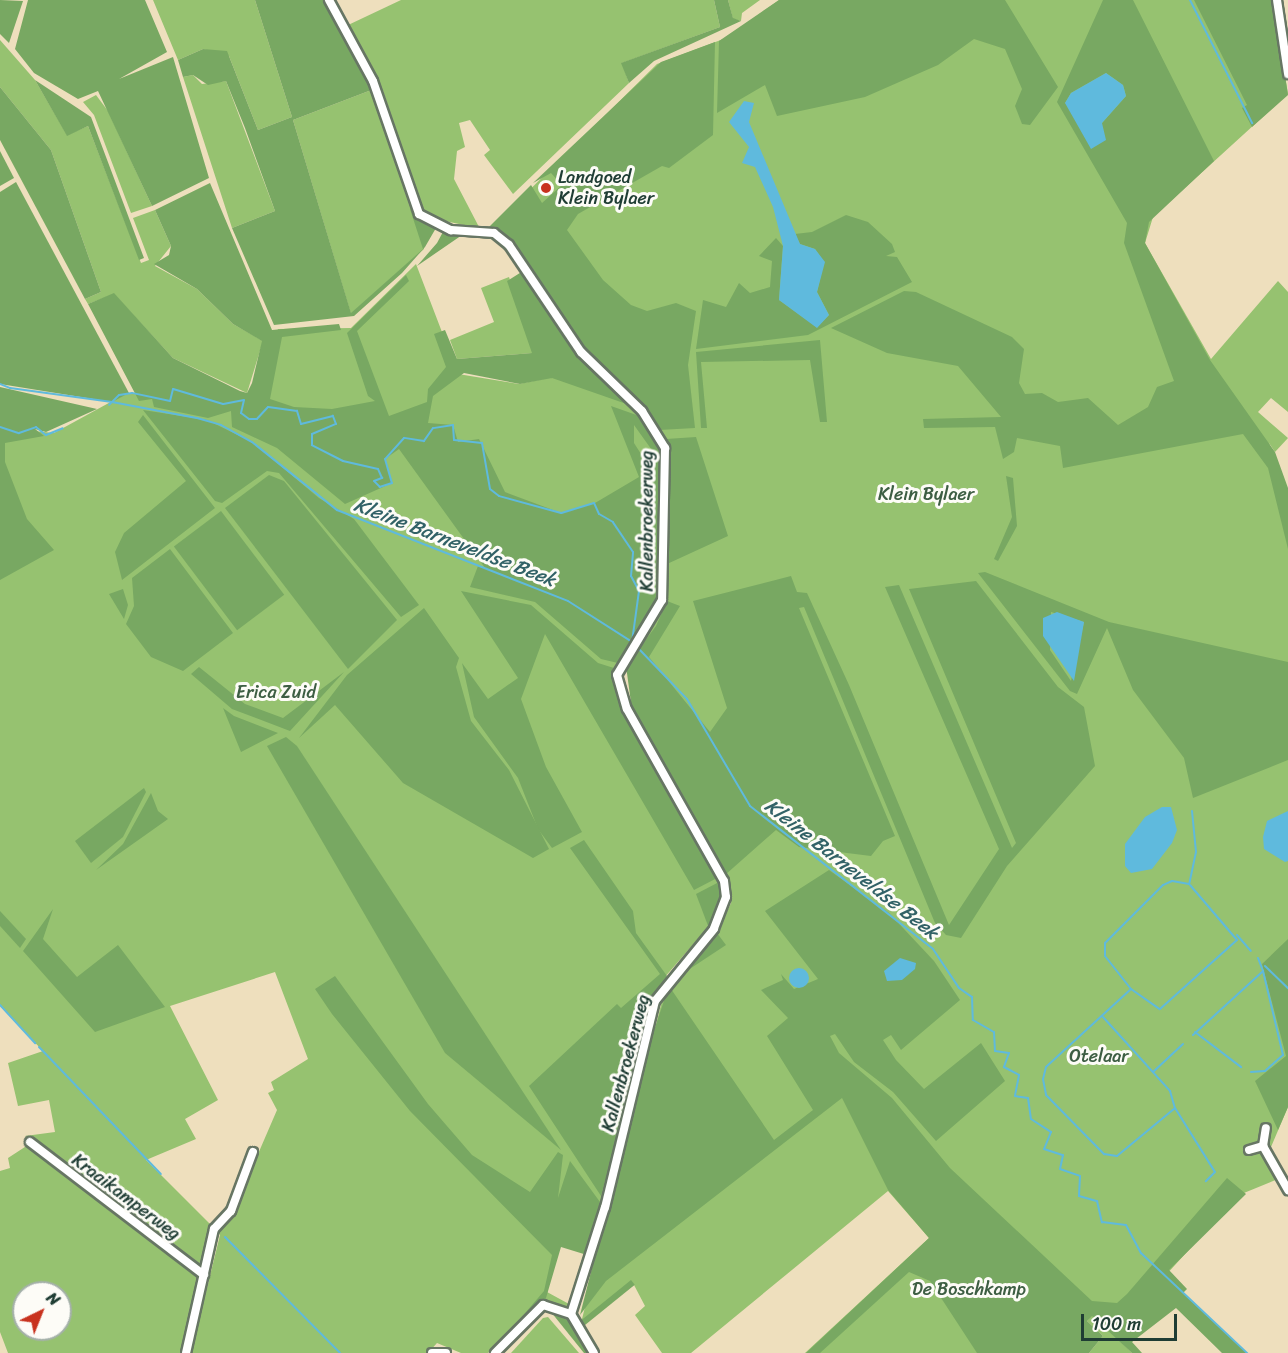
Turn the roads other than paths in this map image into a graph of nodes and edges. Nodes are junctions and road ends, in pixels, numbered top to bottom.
1 (329, 0) edge
2 (1277, 0) edge
3 (1288, 74) edge
4 (1266, 1128) dead end
5 (30, 1142) dead end
6 (1263, 1146) junction
7 (1249, 1150) dead end
8 (253, 1152) dead end
9 (1288, 1190) edge
10 (204, 1275) junction
11 (571, 1314) junction
12 (186, 1353) edge
13 (432, 1353) edge
14 (446, 1353) edge
15 (495, 1353) edge
16 (594, 1353) edge

1 - 11 street, Kallenbroekerweg
2 - 3 street
4 - 6 street
5 - 10 street, Kraaikamperweg
6 - 7 street
6 - 9 street
8 - 10 street
10 - 12 street
11 - 15 street
11 - 16 street
13 - 14 street

